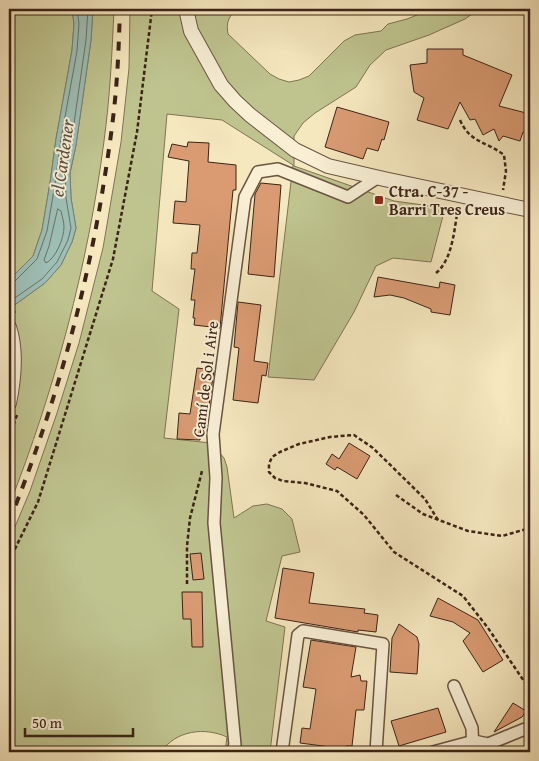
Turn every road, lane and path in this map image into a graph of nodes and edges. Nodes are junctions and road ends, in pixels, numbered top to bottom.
1 (152, 9) edge
2 (186, 9) edge
3 (460, 120) dead end
4 (377, 178) junction
5 (461, 195) junction
6 (500, 204) junction
7 (530, 210) edge
8 (436, 273) dead end
9 (10, 331) edge
10 (9, 403) edge
11 (203, 466) dead end
12 (396, 495) dead end
13 (438, 520) junction
14 (530, 528) edge
15 (9, 561) edge
16 (187, 584) dead end
17 (454, 686) dead end
18 (530, 690) edge
19 (530, 727) edge
20 (473, 746) edge
21 (232, 752) edge
22 (282, 752) edge
23 (376, 752) edge
24 (433, 752) edge

1 - 15 path
2 - 4 street
3 - 6 path
4 - 5 street
4 - 21 street, Camí de Sol i Aire
5 - 6 street
5 - 8 path
6 - 7 street
9 - 10 street
11 - 16 path
12 - 13 path
13 - 14 path
13 - 18 path
17 - 20 street
19 - 20 street
20 - 24 street
22 - 23 street

